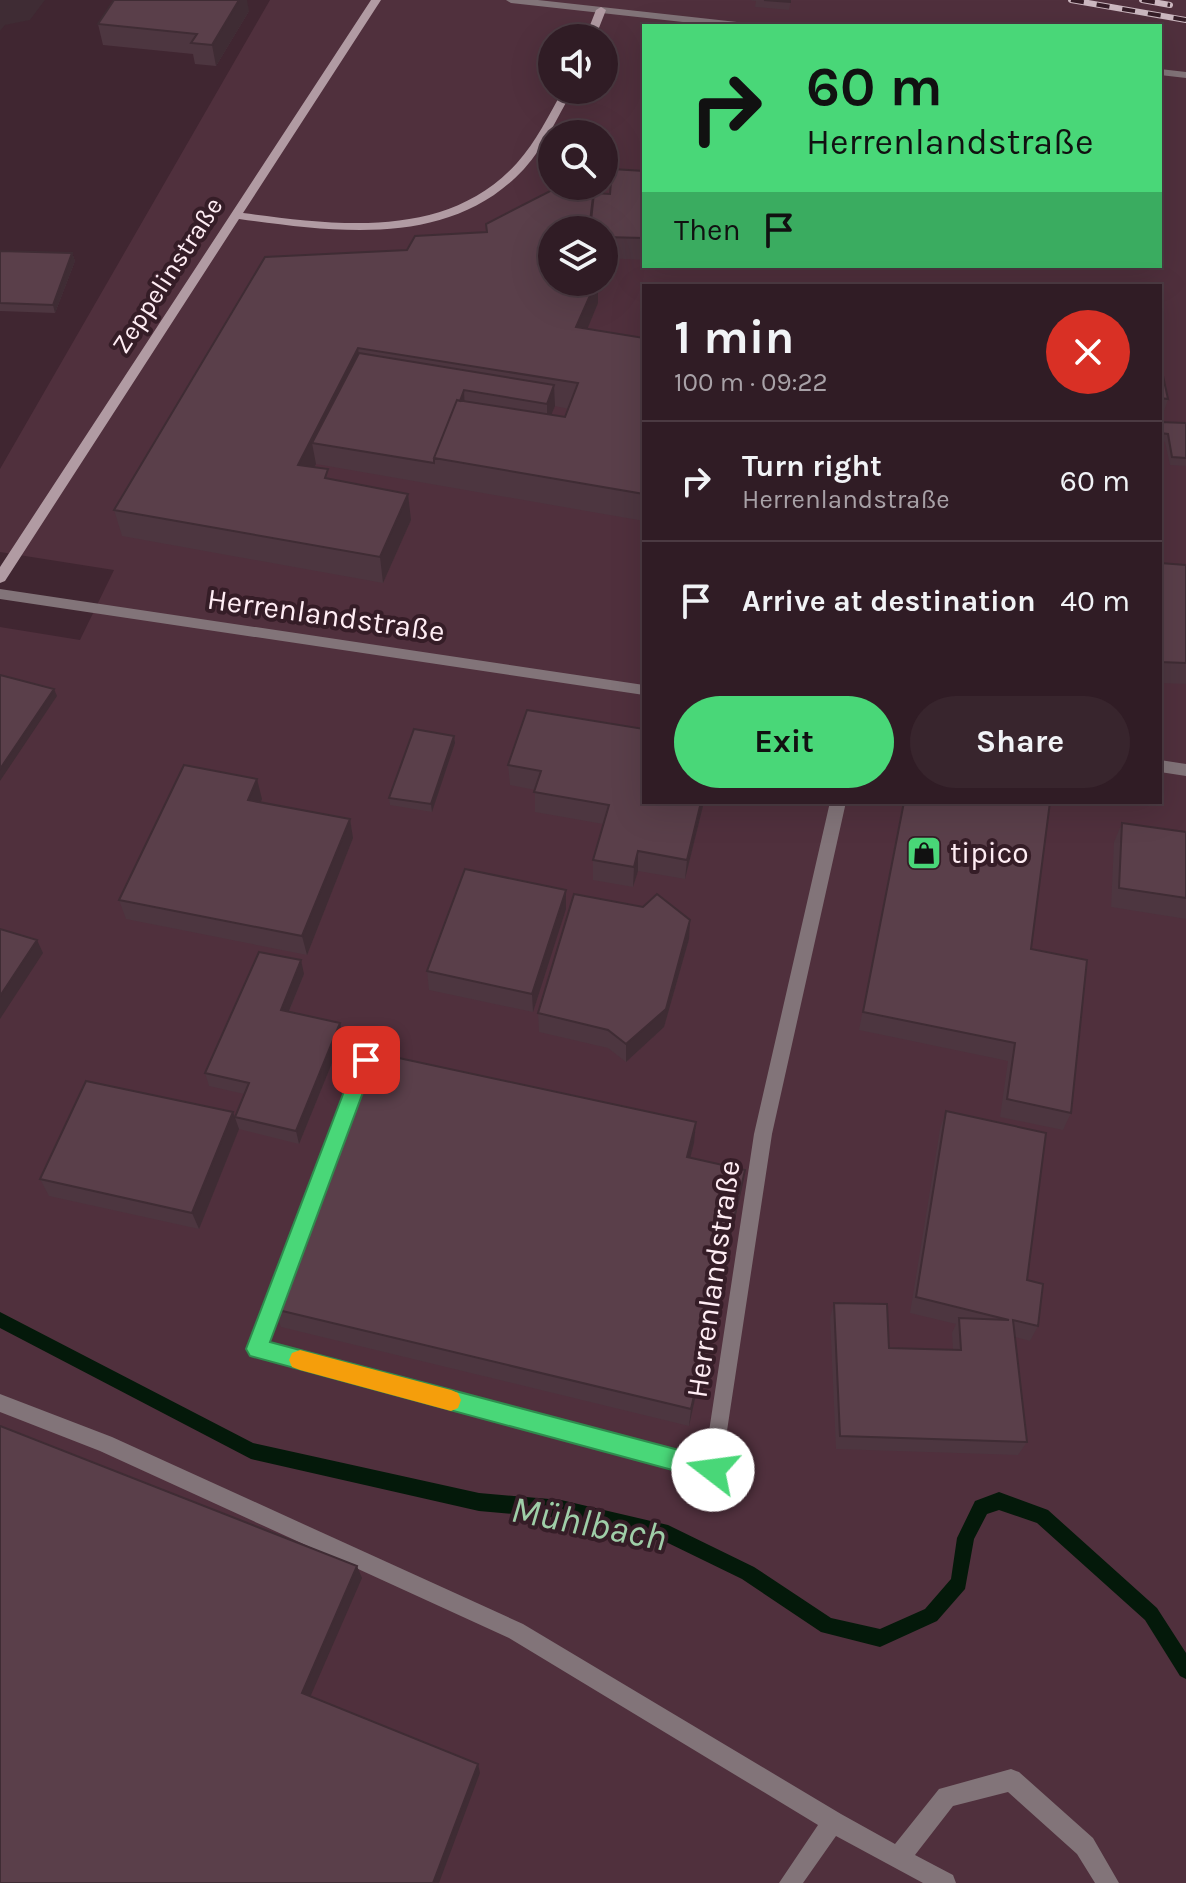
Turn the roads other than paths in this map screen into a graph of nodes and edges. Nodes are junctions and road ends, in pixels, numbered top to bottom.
1 (376, 0) edge
2 (511, 0) edge
3 (601, 10) junction
4 (596, 24) edge
5 (728, 24) edge
6 (1162, 72) edge
7 (1186, 75) edge
8 (559, 104) edge
9 (235, 215) junction
10 (0, 578) edge
11 (0, 594) edge
12 (642, 690) edge
13 (1162, 766) edge
14 (1186, 770) edge
15 (838, 804) edge
16 (366, 1060) edge
17 (0, 1403) edge
18 (833, 1822) junction
19 (898, 1858) junction
20 (790, 1883) edge
21 (945, 1883) edge
22 (1108, 1883) edge

1 - 9 main road, Zeppelinstraße
2 - 3 street
3 - 4 main road
3 - 5 street
6 - 7 street
8 - 9 main road
9 - 10 main road, Zeppelinstraße
11 - 12 street, Herrenlandstraße
13 - 14 street
15 - 16 street, Herrenlandstraße
17 - 18 street
18 - 19 street
18 - 20 street
19 - 21 street
19 - 22 street

